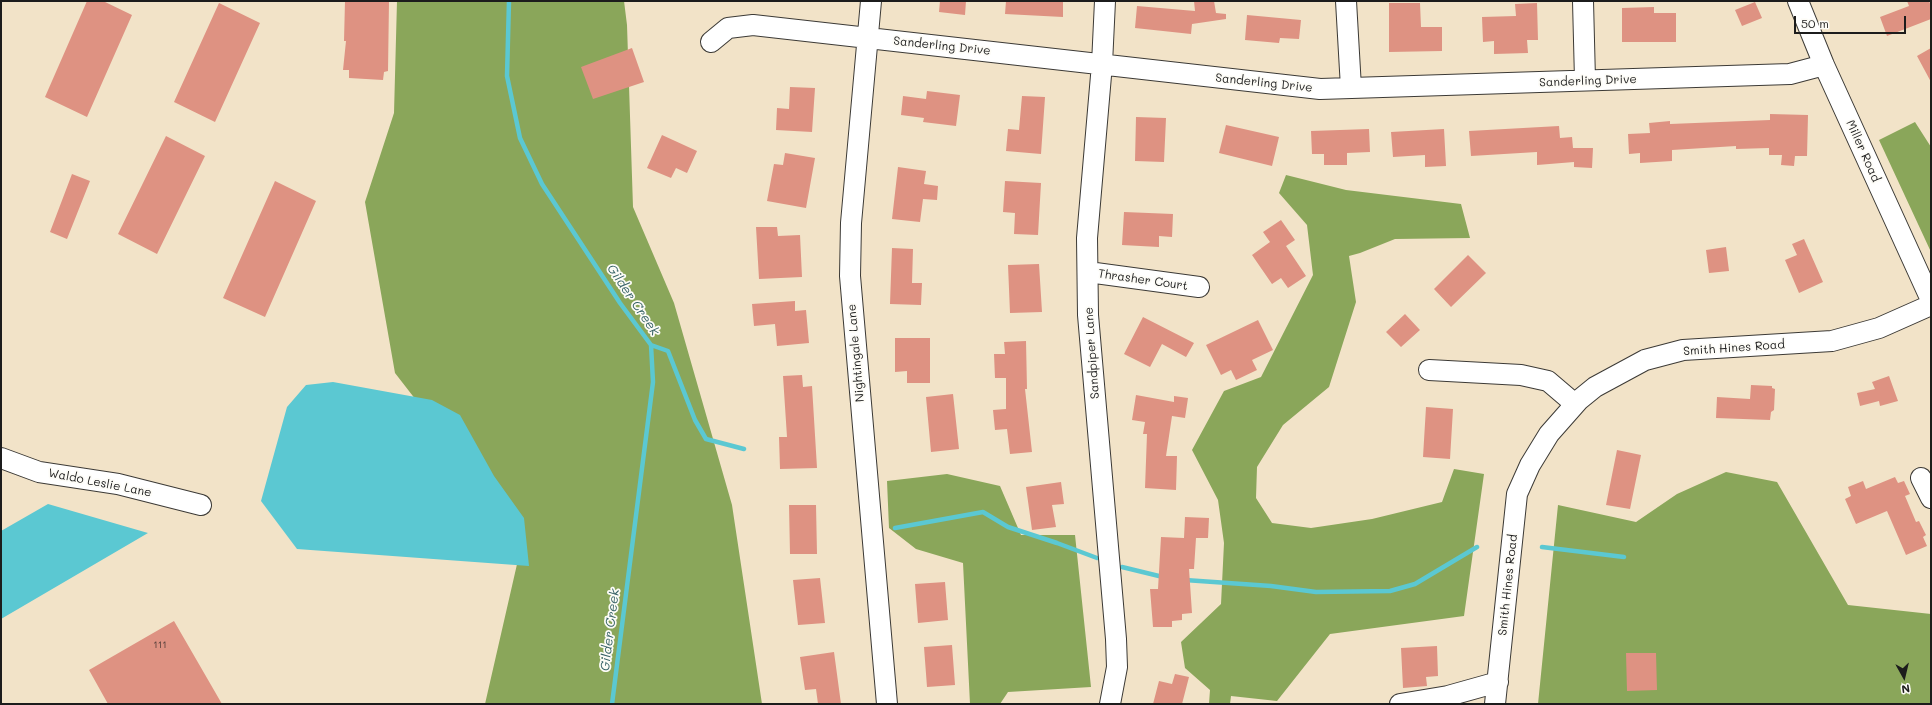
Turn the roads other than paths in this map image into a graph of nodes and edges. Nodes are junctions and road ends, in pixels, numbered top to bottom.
1 (871, 1) edge
2 (1105, 1) edge
3 (1346, 1) edge
4 (1583, 1) edge
5 (1798, 1) edge
6 (869, 38) junction
7 (711, 42) dead end
8 (1102, 64) junction
9 (1824, 65) junction
10 (1585, 80) junction
11 (1350, 88) junction
12 (1088, 272) junction
13 (1199, 287) dead end
14 (1931, 300) edge
15 (1931, 305) edge
16 (1428, 370) dead end
17 (1575, 404) junction
18 (1, 458) edge
19 (1921, 478) dead end
20 (1931, 498) edge
21 (201, 505) dead end
22 (1498, 682) junction
23 (887, 704) edge
24 (1110, 704) edge
25 (1400, 704) edge
26 (1495, 704) edge

1 - 6 street, Nightingale Lane
2 - 8 street, Sandpiper Lane
3 - 11 street
4 - 10 street
5 - 9 street, Miller Road
6 - 7 street, Sanderling Drive
6 - 8 street, Sanderling Drive
6 - 23 street, Nightingale Lane
8 - 11 street, Sanderling Drive
8 - 12 street, Sandpiper Lane
9 - 10 street, Sanderling Drive
9 - 14 street, Miller Road
10 - 11 street, Sanderling Drive
12 - 13 street, Thrasher Court
12 - 24 street, Sandpiper Lane
15 - 17 street, Smith Hines Road
16 - 17 street
17 - 22 street, Smith Hines Road
18 - 21 street, Waldo Leslie Lane
19 - 20 street
22 - 25 street
22 - 26 street, Smith Hines Road

